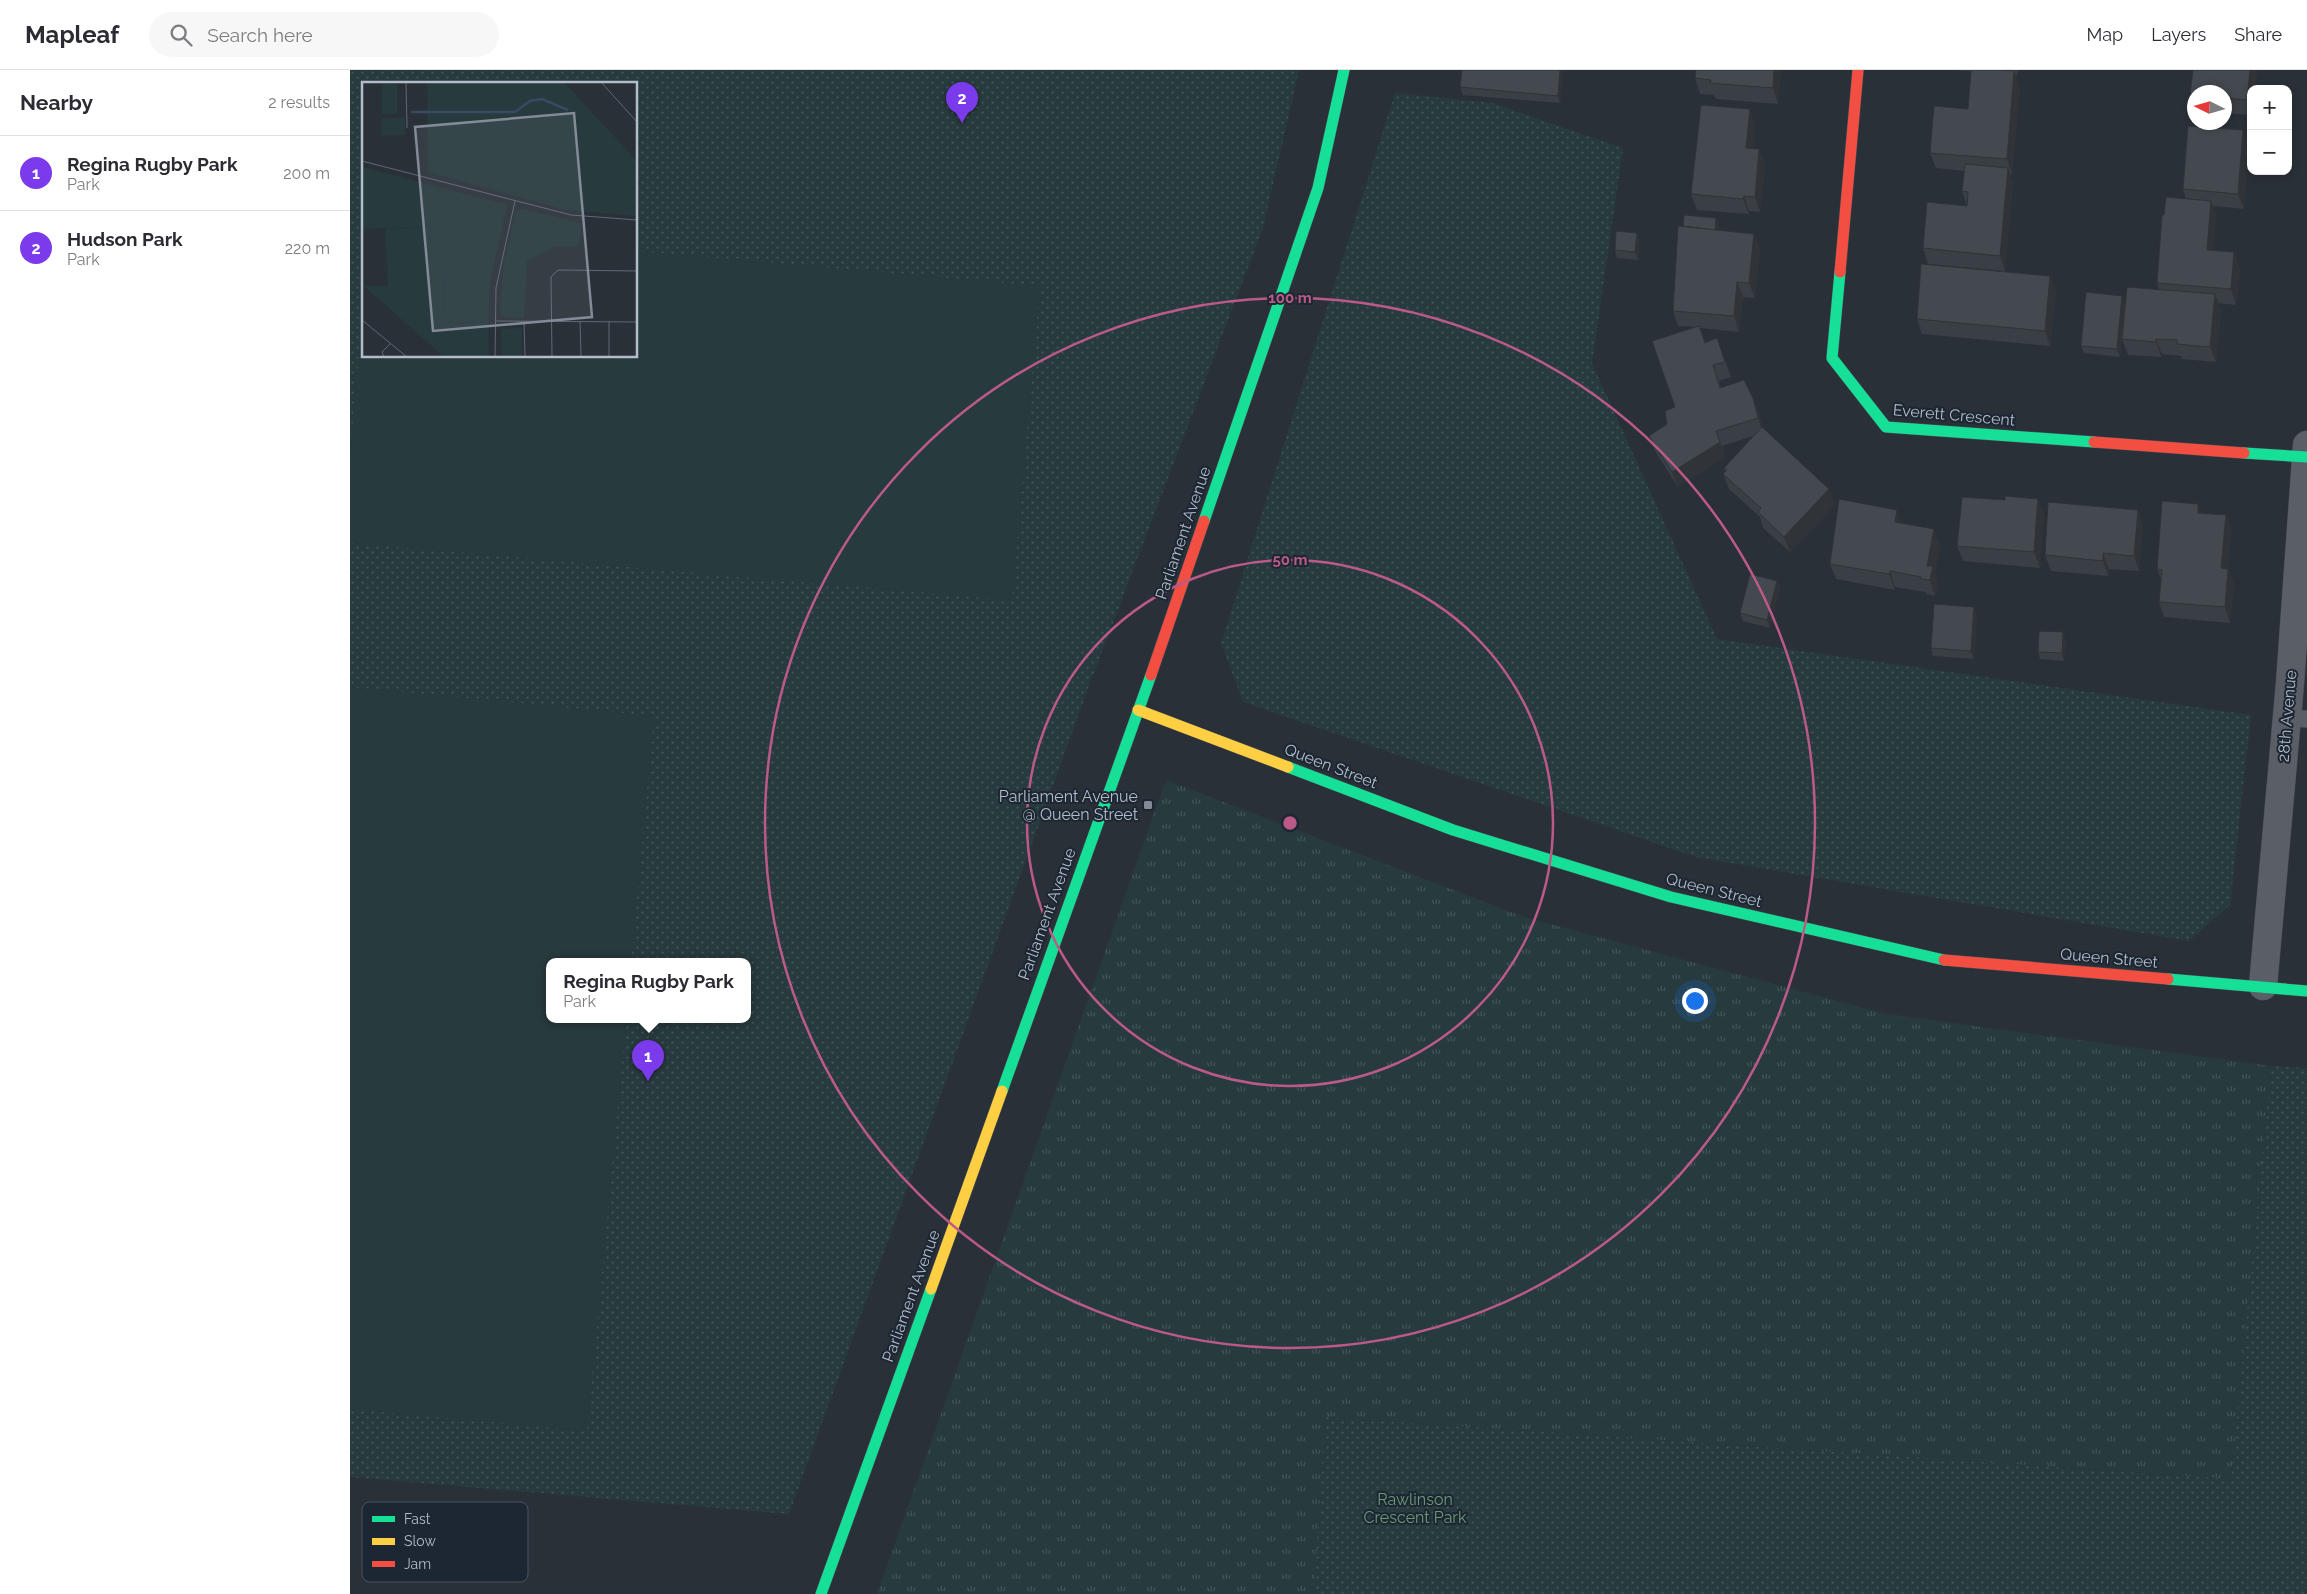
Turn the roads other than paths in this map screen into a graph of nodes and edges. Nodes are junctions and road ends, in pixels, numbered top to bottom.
1 (1344, 70) edge
2 (1858, 70) edge
3 (2307, 453) edge
4 (1138, 710) junction
5 (2297, 719) edge
6 (2263, 986) junction
7 (2307, 991) edge
8 (821, 1594) edge

1 - 4 street, Parliament Avenue
2 - 3 street, Everett Crescent
3 - 5 street, 28th Avenue
4 - 6 street, Queen Street
4 - 8 street, Parliament Avenue
5 - 6 street, 28th Avenue
6 - 7 street, Queen Street

